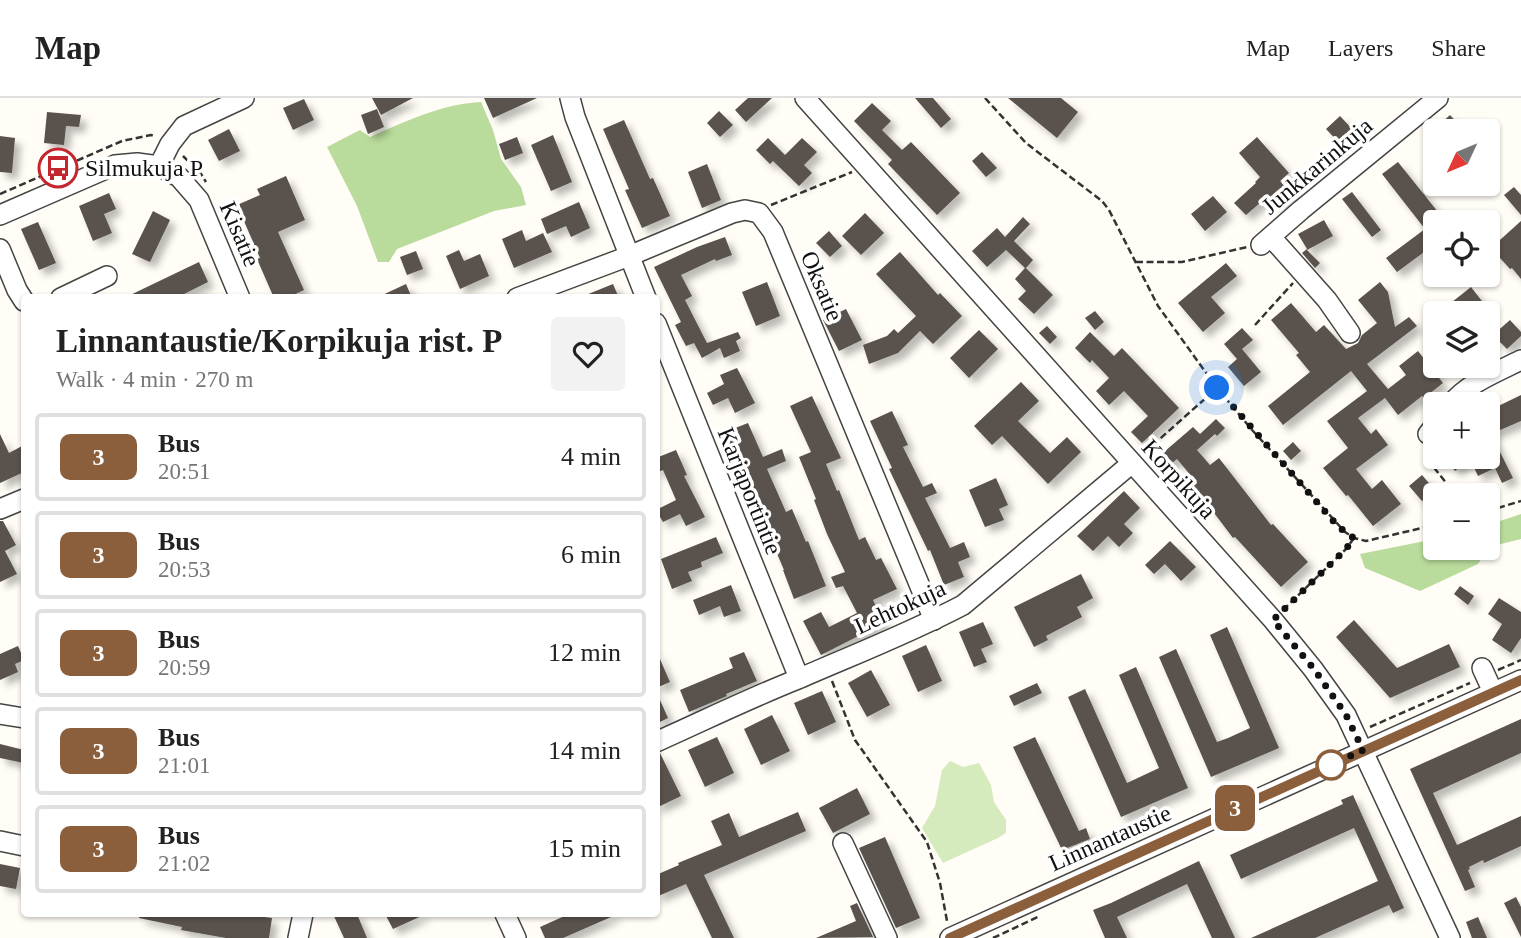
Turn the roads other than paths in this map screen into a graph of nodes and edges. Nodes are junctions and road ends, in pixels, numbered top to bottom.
1 (244, 98) edge
2 (570, 98) edge
3 (805, 98) edge
4 (1438, 98) edge
5 (159, 166) junction
6 (0, 215) edge
7 (0, 249) edge
8 (629, 256) junction
9 (107, 276) dead end
10 (69, 294) edge
11 (238, 294) edge
12 (528, 294) edge
13 (644, 294) edge
14 (21, 296) edge
15 (660, 333) edge
16 (1350, 333) dead end
17 (1521, 360) edge
18 (1463, 392) edge
19 (1132, 463) junction
20 (21, 500) edge
21 (0, 509) edge
22 (934, 620) junction
23 (799, 678) junction
24 (1521, 680) edge
25 (0, 714) edge
26 (21, 718) edge
27 (660, 740) edge
28 (1363, 750) junction
29 (0, 841) edge
30 (843, 843) dead end
31 (21, 845) edge
32 (302, 917) edge
33 (506, 917) edge
34 (513, 937) edge
35 (298, 938) edge
36 (887, 938) edge
37 (950, 938) edge
38 (1450, 938) edge

1 - 5 street
2 - 8 street
3 - 19 street, Korpikuja
4 - 16 street, Junkkarinkuja
5 - 6 street
5 - 11 street, Kisatie
7 - 14 street
8 - 12 street
8 - 13 street
8 - 22 street, Oksatie
9 - 10 street
15 - 23 street, Karjaportintie
17 - 18 street
19 - 22 street, Lehtokuja
19 - 28 street, Korpikuja
20 - 21 street
22 - 23 street, Lehtokuja
23 - 27 street, Lehtokuja
24 - 28 street, Linnantaustie
25 - 26 street
28 - 37 street, Linnantaustie
28 - 38 street, Korpikuja
29 - 31 street
30 - 36 street
32 - 35 street
33 - 34 street

